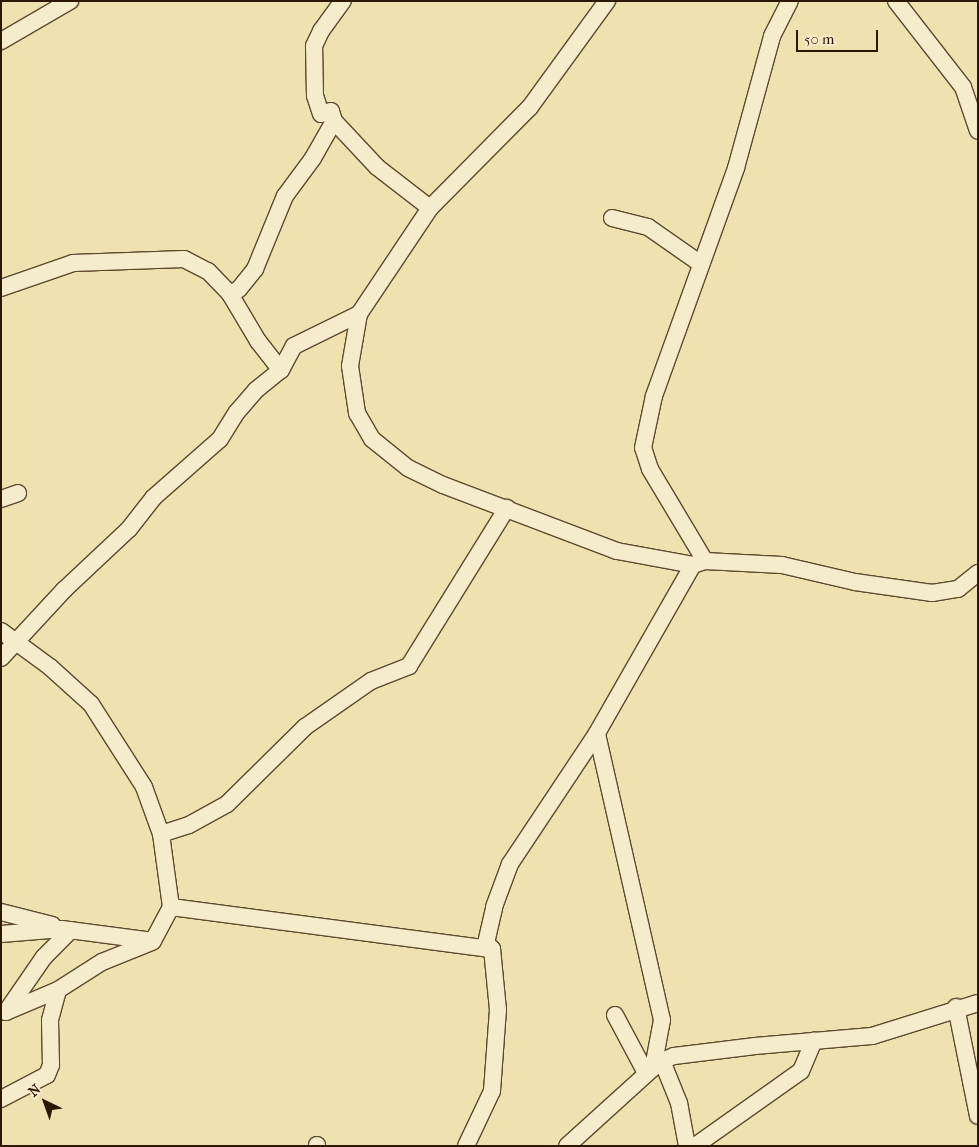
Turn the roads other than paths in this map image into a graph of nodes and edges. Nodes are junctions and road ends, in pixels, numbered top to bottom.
1 (70, 1) edge
2 (344, 1) edge
3 (607, 1) edge
4 (790, 1) edge
5 (896, 1) edge
6 (1, 41) edge
7 (334, 121) junction
8 (978, 131) edge
9 (430, 208) junction
10 (612, 218) dead end
11 (701, 264) junction
12 (1, 288) edge
13 (230, 294) junction
14 (359, 314) junction
15 (281, 370) junction
16 (18, 494) dead end
17 (1, 499) edge
18 (507, 508) junction
19 (699, 563) junction
20 (978, 573) edge
21 (1, 631) edge
22 (17, 642) junction
23 (1, 658) edge
24 (596, 732) junction
25 (161, 834) junction
26 (171, 907) junction
27 (1, 912) edge
28 (71, 930) junction
29 (1, 934) edge
30 (153, 941) junction
31 (492, 949) junction
32 (58, 990) junction
33 (978, 1003) edge
34 (956, 1008) junction
35 (3, 1015) edge
36 (615, 1015) dead end
37 (814, 1041) junction
38 (653, 1067) junction
39 (1, 1099) edge
40 (978, 1116) edge
41 (466, 1146) edge
42 (568, 1146) edge
43 (687, 1146) edge
44 (696, 1146) edge

1 - 6 street
2 - 7 street
3 - 9 street
4 - 11 street
5 - 8 street
7 - 9 street
7 - 13 street
9 - 14 street
10 - 11 street
11 - 19 street
12 - 13 street
13 - 15 street
14 - 15 street
14 - 18 street
15 - 22 street
16 - 17 street
18 - 19 street
18 - 25 street
19 - 20 street
19 - 24 street
21 - 22 street
22 - 23 street
22 - 25 street
24 - 31 street
24 - 38 street
25 - 26 street
26 - 30 street
26 - 31 street
27 - 28 street
28 - 29 street
28 - 30 street
28 - 35 street
30 - 32 street
31 - 41 street
32 - 35 street
32 - 39 street
33 - 34 street
34 - 37 street
34 - 40 street
36 - 38 street
37 - 38 street
37 - 44 street
38 - 42 street
38 - 43 street

